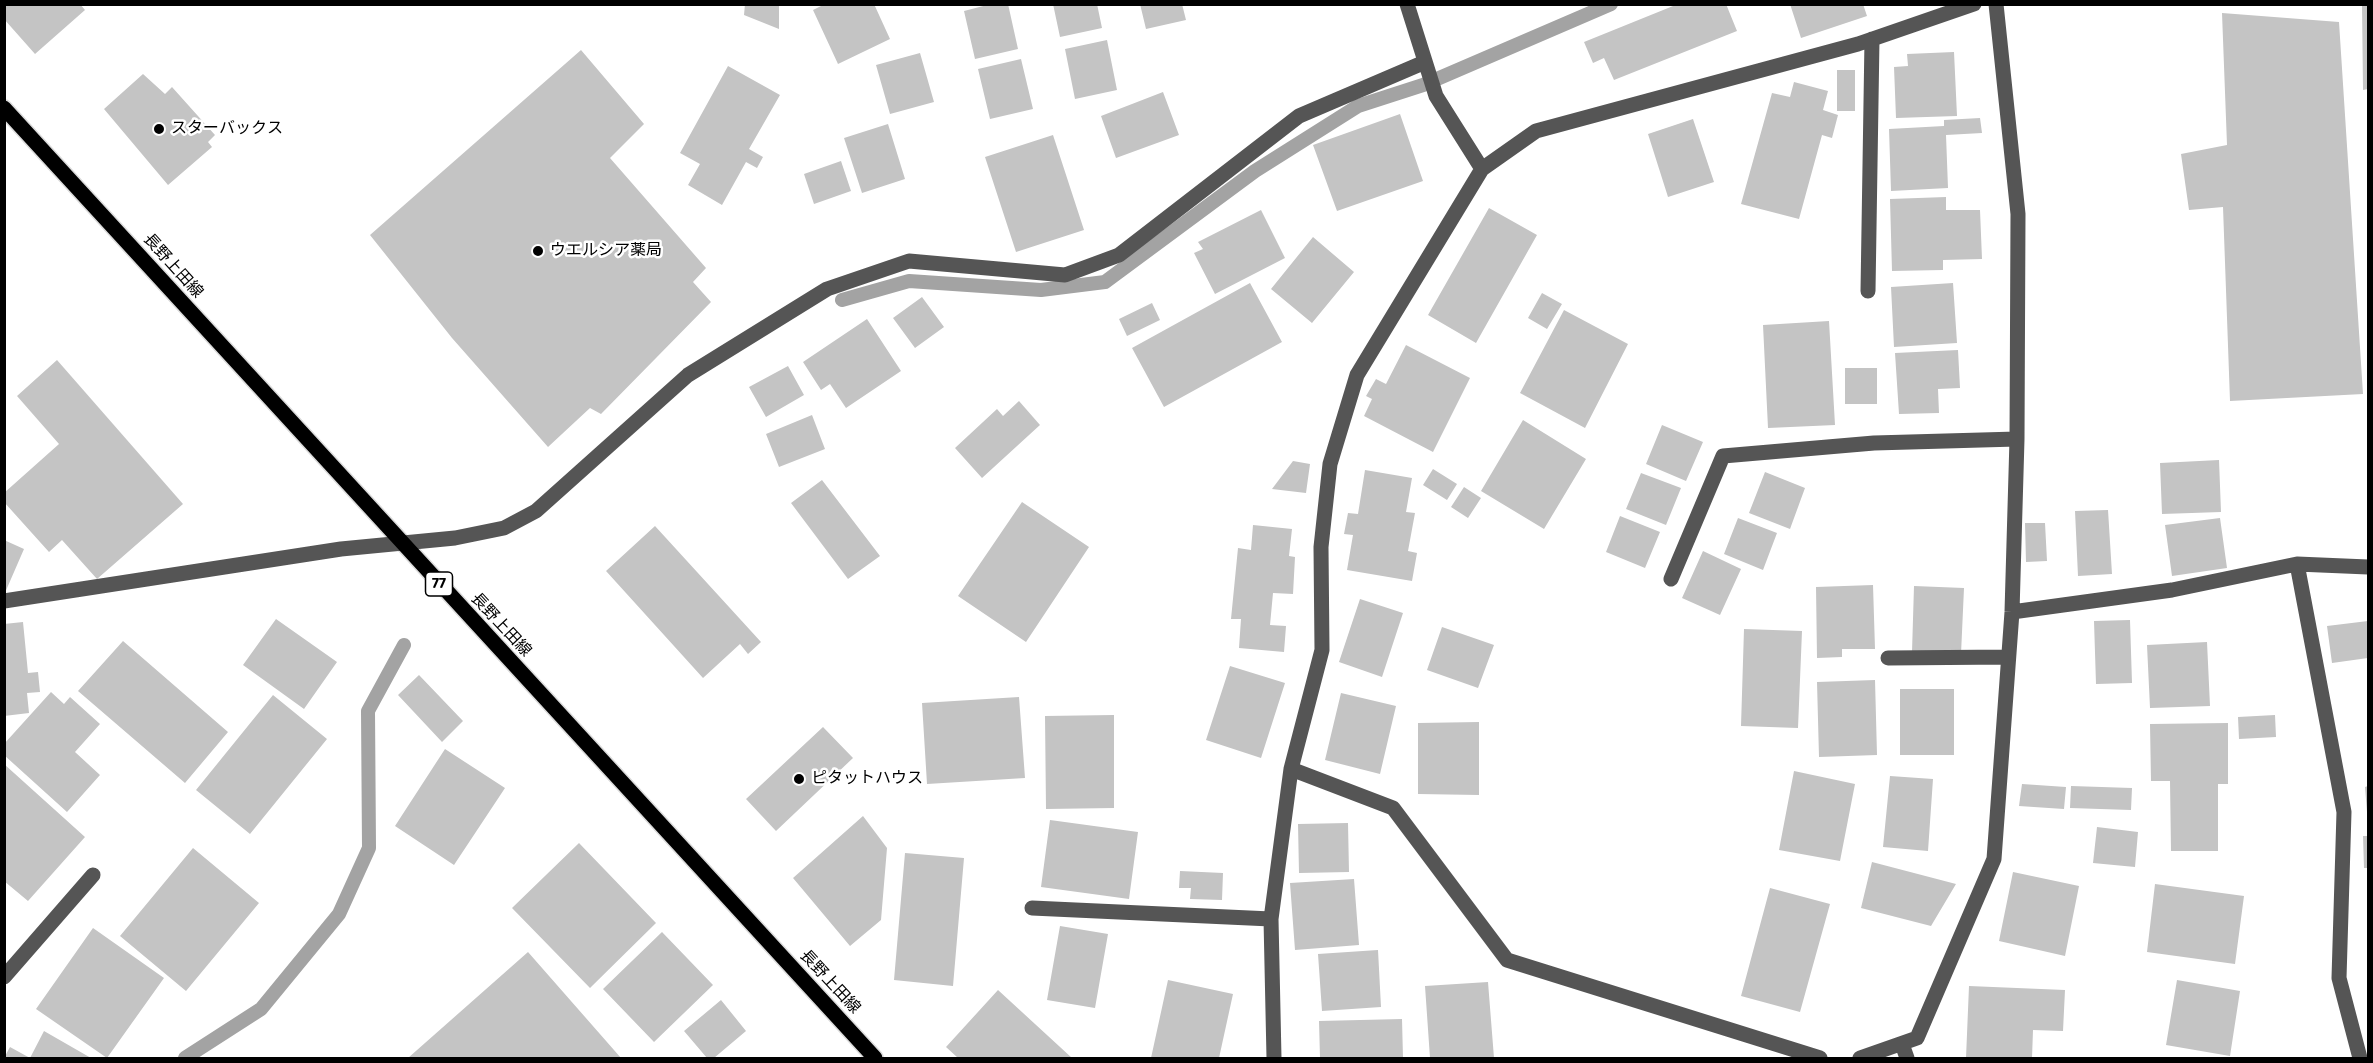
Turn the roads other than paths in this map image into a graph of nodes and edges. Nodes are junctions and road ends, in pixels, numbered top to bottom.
1 (1407, 4) edge
2 (1974, 4) edge
3 (1996, 4) edge
4 (1872, 39) junction
5 (1426, 66) junction
6 (4, 108) edge
7 (1482, 169) junction
8 (1868, 291) dead end
9 (2017, 440) junction
10 (403, 544) junction
11 (2297, 564) junction
12 (2368, 567) edge
13 (1671, 579) dead end
14 (4, 601) edge
15 (2012, 612) junction
16 (2008, 657) junction
17 (1888, 658) dead end
18 (1291, 769) junction
19 (93, 875) dead end
20 (1032, 908) dead end
21 (1271, 919) junction
22 (4, 977) edge
23 (1902, 1044) junction
24 (875, 1059) edge
25 (1274, 1059) edge
26 (1820, 1059) edge
27 (1860, 1059) edge
28 (1908, 1059) edge
29 (2360, 1059) edge

1 - 5 street
2 - 4 street
3 - 9 street
4 - 7 street
4 - 8 street
5 - 7 street
5 - 10 street
6 - 10 main road, 長野上田線 / 77
7 - 18 street
9 - 13 street
9 - 15 street
10 - 14 street
10 - 24 main road, 長野上田線 / 77
11 - 12 street
11 - 15 street
11 - 29 street
15 - 16 street
16 - 17 street
16 - 23 street
18 - 21 street
18 - 26 street
19 - 22 street
20 - 21 street
21 - 25 street
23 - 27 street
23 - 28 street

